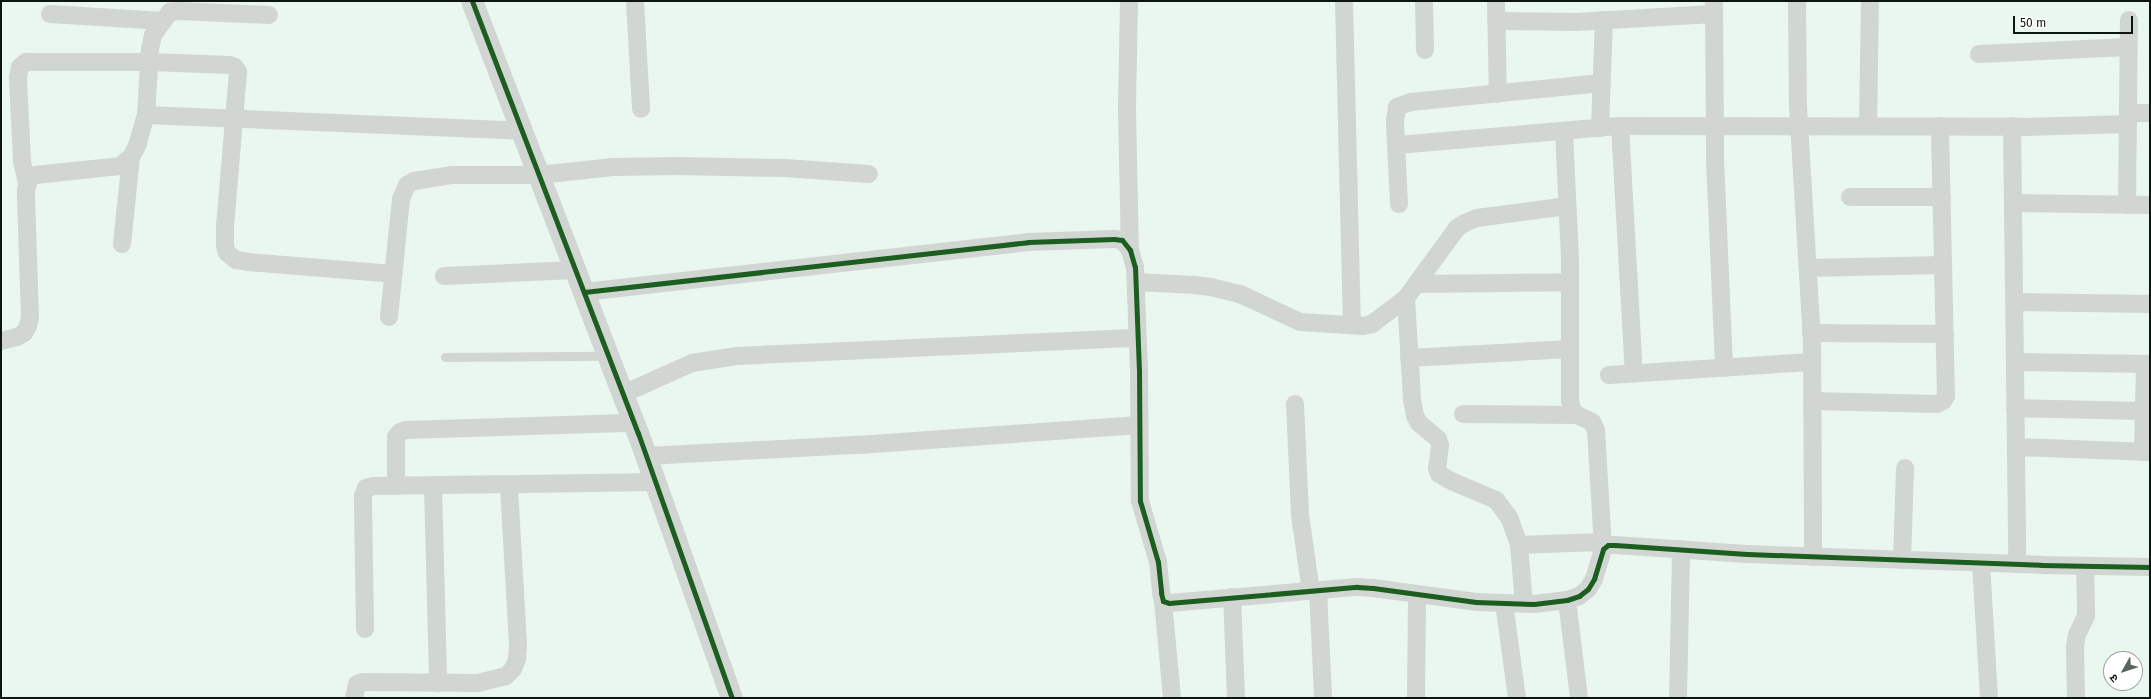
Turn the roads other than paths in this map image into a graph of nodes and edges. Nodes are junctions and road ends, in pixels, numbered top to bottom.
1 (472, 1) edge
2 (635, 1) edge
3 (1129, 1) edge
4 (1344, 1) edge
5 (1424, 1) edge
6 (1496, 1) edge
7 (1797, 1) edge
8 (1870, 1) edge
9 (1714, 8) edge
10 (50, 14) dead end
11 (269, 15) dead end
12 (1496, 20) junction
13 (1604, 20) junction
14 (2129, 20) dead end
15 (163, 21) junction
16 (2128, 47) junction
17 (1425, 50) dead end
18 (1979, 54) dead end
19 (150, 62) junction
20 (1602, 83) junction
21 (1498, 94) junction
22 (641, 108) dead end
23 (2150, 113) edge
24 (146, 115) junction
25 (2128, 118) junction
26 (234, 120) junction
27 (1799, 125) junction
28 (1620, 126) junction
29 (1714, 126) junction
30 (1868, 126) junction
31 (1940, 126) junction
32 (2012, 126) junction
33 (1600, 128) junction
34 (522, 131) junction
35 (1564, 132) junction
36 (1397, 145) junction
37 (131, 157) junction
38 (868, 174) dead end
39 (539, 175) junction
40 (28, 182) junction
41 (1850, 197) dead end
42 (1942, 197) junction
43 (2013, 203) junction
44 (1399, 204) dead end
45 (2127, 205) junction
46 (2150, 205) edge
47 (1567, 206) junction
48 (122, 244) dead end
49 (1130, 250) junction
50 (1943, 265) junction
51 (1808, 268) junction
52 (575, 270) junction
53 (393, 274) junction
54 (444, 276) dead end
55 (1136, 282) junction
56 (1570, 282) junction
57 (1412, 291) junction
58 (584, 292) junction
59 (2014, 302) junction
60 (2150, 304) edge
61 (389, 317) dead end
62 (1352, 325) junction
63 (1811, 333) junction
64 (1945, 334) junction
65 (1138, 338) junction
66 (1, 340) edge
67 (1570, 349) junction
68 (608, 356) junction
69 (445, 357) dead end
70 (1409, 358) junction
71 (1812, 362) junction
72 (2015, 362) junction
73 (2147, 364) edge
74 (1724, 368) junction
75 (1634, 374) junction
76 (1609, 375) dead end
77 (623, 394) junction
78 (1812, 401) junction
79 (1295, 404) dead end
80 (2015, 408) junction
81 (2144, 411) junction
82 (1463, 414) dead end
83 (1577, 415) junction
84 (634, 423) junction
85 (1139, 425) junction
86 (2016, 446) junction
87 (2146, 452) edge
88 (646, 456) junction
89 (1905, 468) dead end
90 (656, 482) junction
91 (396, 486) junction
92 (433, 486) junction
93 (509, 486) junction
94 (1519, 545) junction
95 (1602, 546) junction
96 (1681, 549) junction
97 (1813, 557) junction
98 (1902, 560) junction
99 (1981, 563) junction
100 (2017, 564) junction
101 (2085, 566) junction
102 (2150, 567) edge
103 (1315, 591) junction
104 (1417, 594) junction
105 (1232, 597) junction
106 (1567, 600) junction
107 (1163, 601) junction
108 (1504, 603) junction
109 (1524, 604) junction
110 (365, 629) dead end
111 (428, 688) edge
112 (354, 698) edge
113 (732, 698) edge
114 (1172, 698) edge
115 (1236, 698) edge
116 (1323, 698) edge
117 (1416, 698) edge
118 (1517, 698) edge
119 (1578, 698) edge
120 (1678, 698) edge
121 (1989, 698) edge
122 (2076, 698) edge

1 - 34 street
2 - 22 street
3 - 49 street
4 - 62 street
5 - 17 street
6 - 12 street
7 - 27 street
8 - 30 street
9 - 13 street
9 - 29 street
10 - 15 street
11 - 15 street
12 - 13 street
12 - 21 street
13 - 20 street
14 - 16 street
15 - 19 street
16 - 18 street
16 - 25 street
19 - 24 street
19 - 26 street
19 - 40 street
20 - 21 street
20 - 33 street
21 - 36 street
23 - 25 street
24 - 26 street
24 - 37 street
25 - 32 street
25 - 45 street
26 - 34 street
26 - 53 street
27 - 29 street
27 - 30 street
27 - 51 street
28 - 29 street
28 - 33 street
28 - 75 street
29 - 74 street
30 - 31 street
31 - 32 street
31 - 42 street
32 - 43 street
33 - 35 street
34 - 39 street
35 - 36 street
35 - 47 street
36 - 44 street
37 - 40 street
37 - 48 street
38 - 39 street
39 - 52 street
39 - 53 street
40 - 66 street
41 - 42 street
42 - 50 street
43 - 45 street
43 - 59 street
45 - 46 street
47 - 56 street
47 - 57 street
49 - 55 street
49 - 58 street
50 - 51 street
50 - 64 street
51 - 63 street
52 - 54 street
52 - 58 street
53 - 61 street
55 - 62 street
55 - 65 street
56 - 57 street
56 - 67 street
57 - 62 street
57 - 70 street
58 - 68 street
59 - 60 street
59 - 72 street
63 - 64 street
63 - 71 street
64 - 78 street
65 - 77 street
65 - 85 street
67 - 70 street
67 - 83 street
68 - 69 lane
68 - 77 street
70 - 94 street
71 - 74 street
71 - 78 street
72 - 73 street
72 - 80 street
73 - 81 street
74 - 75 street
75 - 76 street
77 - 84 street
78 - 97 street
79 - 103 street
80 - 81 street
80 - 86 street
81 - 87 street
82 - 83 street
83 - 95 street
84 - 88 street
84 - 91 street
85 - 88 street
85 - 107 street
86 - 87 street
86 - 100 street
88 - 90 street
89 - 98 street
90 - 93 street
90 - 113 street
91 - 92 street
91 - 110 street
92 - 93 street
92 - 111 street
93 - 111 street
94 - 95 street
94 - 109 street
95 - 96 street
95 - 106 street
96 - 97 street
96 - 120 street
97 - 98 street
98 - 99 street
99 - 100 street
99 - 121 street
100 - 101 street
101 - 102 street
101 - 122 street
103 - 104 street
103 - 105 street
103 - 116 street
104 - 108 street
104 - 117 street
105 - 107 street
105 - 115 street
106 - 109 street
106 - 119 street
107 - 114 street
108 - 109 street
108 - 118 street
111 - 112 street

